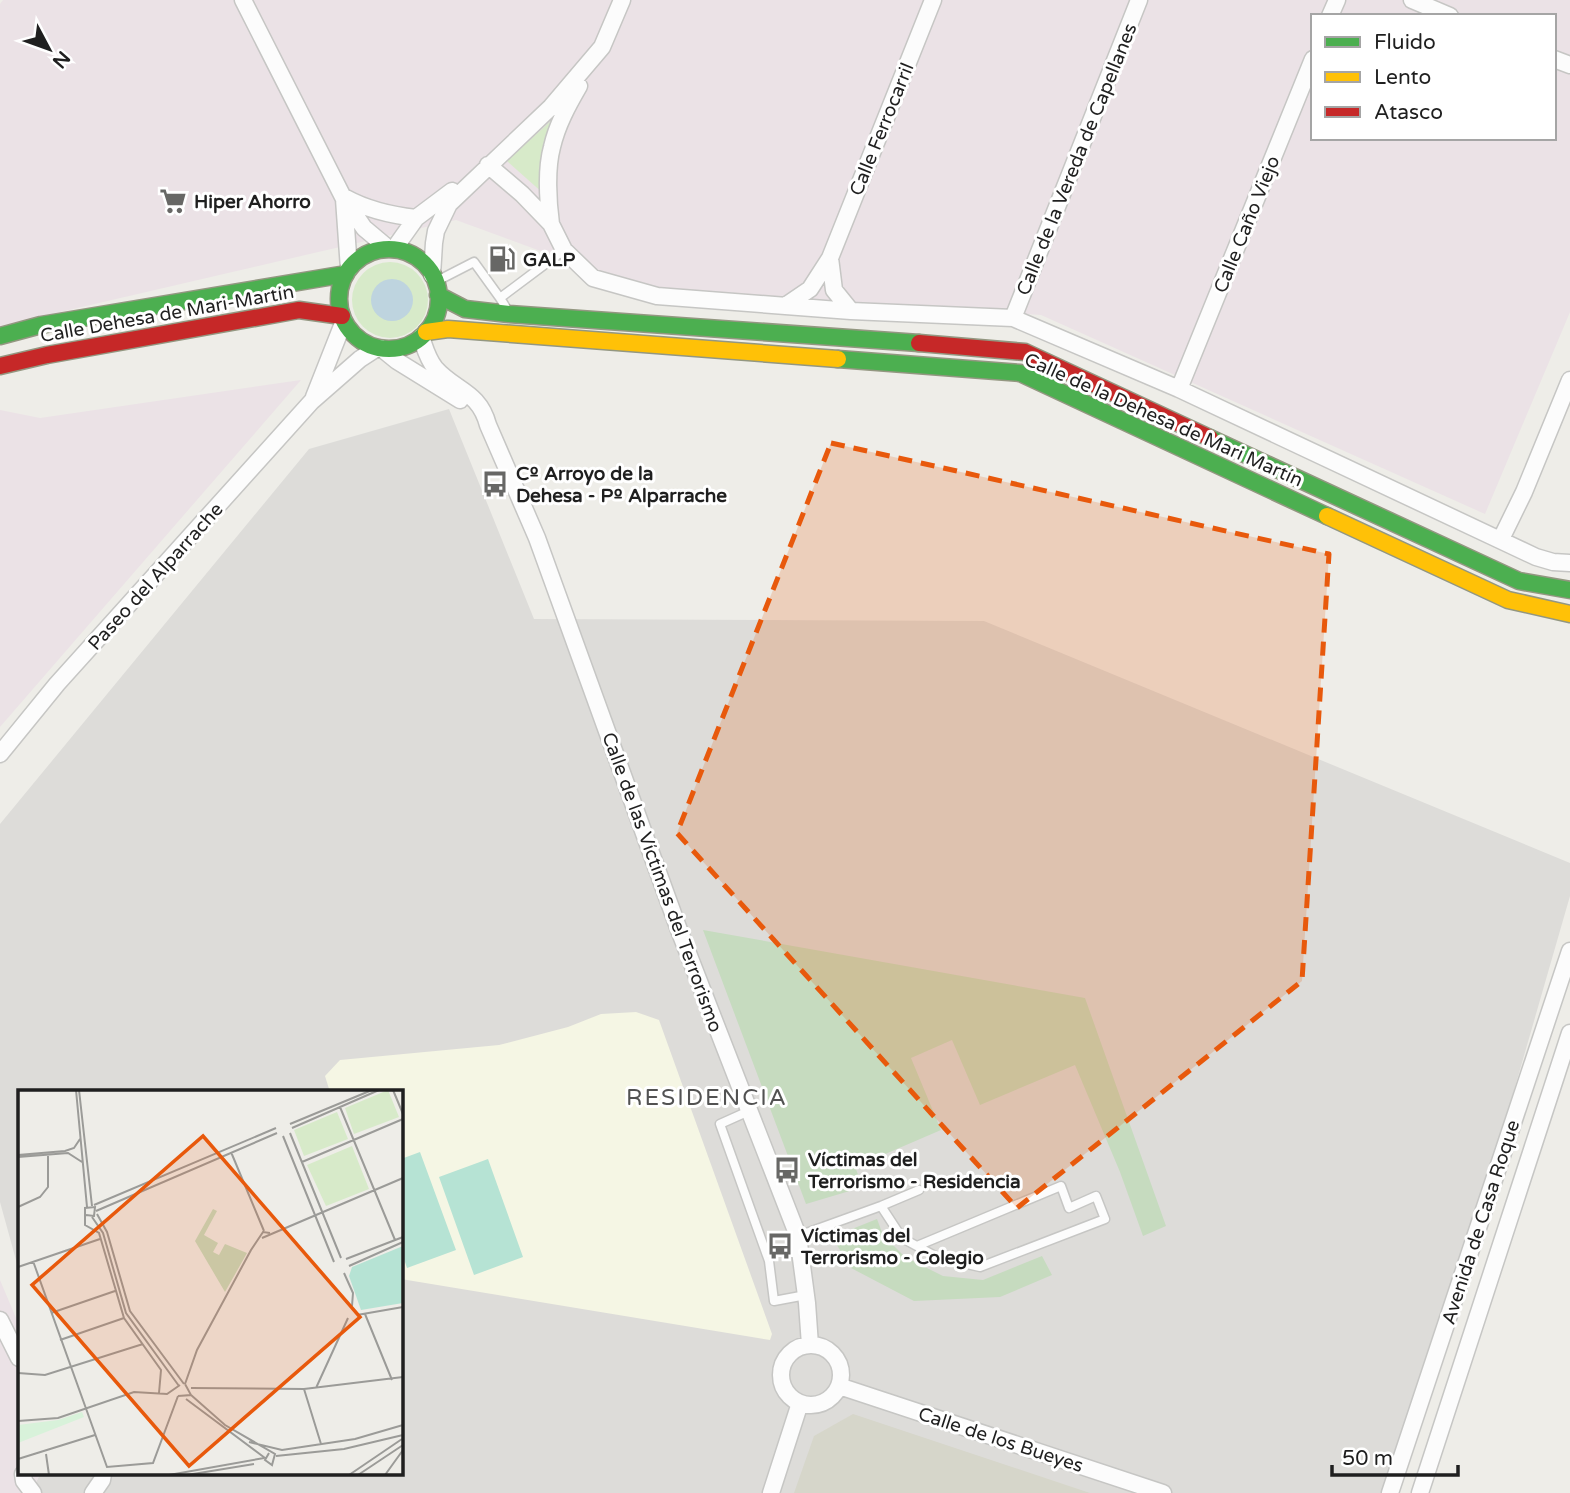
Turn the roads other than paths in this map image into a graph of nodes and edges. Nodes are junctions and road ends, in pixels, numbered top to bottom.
1 (243, 0) edge
2 (622, 0) edge
3 (933, 0) edge
4 (1139, 0) edge
5 (1412, 0) edge
6 (1445, 14) edge
7 (602, 47) junction
8 (1311, 64) edge
9 (488, 165) junction
10 (344, 197) junction
11 (415, 218) junction
12 (551, 224) junction
13 (392, 249) junction
14 (564, 250) junction
15 (830, 258) junction
16 (347, 272) junction
17 (435, 284) junction
18 (500, 298) junction
19 (785, 306) junction
20 (851, 311) junction
21 (509, 314) junction
22 (343, 318) junction
23 (1013, 318) junction
24 (423, 334) junction
25 (0, 336) edge
26 (379, 348) junction
27 (0, 366) edge
28 (1570, 380) edge
29 (1179, 389) junction
30 (312, 401) junction
31 (488, 425) junction
32 (1502, 539) junction
33 (1570, 563) edge
34 (1570, 590) edge
35 (1570, 614) edge
36 (0, 754) edge
37 (1570, 951) edge
38 (1570, 1033) edge
39 (749, 1111) junction
40 (919, 1190) dead end
41 (881, 1206) junction
42 (798, 1236) junction
43 (917, 1246) junction
44 (806, 1295) junction
45 (0, 1320) edge
46 (810, 1345) junction
47 (18, 1356) edge
48 (839, 1385) junction
49 (800, 1403) junction
50 (103, 1476) edge
51 (93, 1493) edge
52 (771, 1493) edge
53 (1163, 1493) edge
54 (1390, 1493) edge
55 (1420, 1493) edge

1 - 10 street
2 - 7 street
3 - 15 street, Calle Ferrocarril
4 - 23 street, Calle de la Vereda de Capellanes
5 - 6 street
7 - 9 street
7 - 12 street
8 - 29 street, Calle Caño Viejo
9 - 11 street
9 - 12 street
9 - 17 street
10 - 11 street
10 - 13 street
10 - 16 street
11 - 13 street
12 - 14 street
13 - 16 street
13 - 17 street
14 - 18 lane
14 - 19 street
15 - 19 street, Calle Ferrocarril
15 - 20 street
16 - 22 street
16 - 25 street
17 - 18 lane
17 - 21 street, Calle de la Dehesa de Mari Martín
17 - 24 street
18 - 21 lane
19 - 20 street
20 - 23 street
21 - 34 street, Calle de la Dehesa de Mari Martín
22 - 26 street
22 - 27 street, Calle Dehesa de Mari-Martín
22 - 30 street, Paseo del Alparrache
23 - 29 street
24 - 26 street
24 - 31 street, Calle de las Víctimas del Terrorismo
24 - 35 street, Calle de la Dehesa de Mari Martín
26 - 30 street, Paseo del Alparrache
26 - 31 street, Calle de las Víctimas del Terrorismo
28 - 32 street
29 - 32 street
30 - 36 street, Paseo del Alparrache
31 - 39 street, Calle de las Víctimas del Terrorismo
32 - 33 street
37 - 54 street, Avenida de Casa Roque
38 - 55 street, Avenida de Casa Roque
39 - 42 street, Calle de las Víctimas del Terrorismo
39 - 44 lane
40 - 41 lane
41 - 42 lane
41 - 43 lane
42 - 44 street, Calle de las Víctimas del Terrorismo
43 - 43 lane
44 - 46 street, Calle de las Víctimas del Terrorismo
45 - 47 street
46 - 48 street
46 - 49 street
48 - 49 street
48 - 53 street, Calle de los Bueyes
49 - 52 street
50 - 51 street

